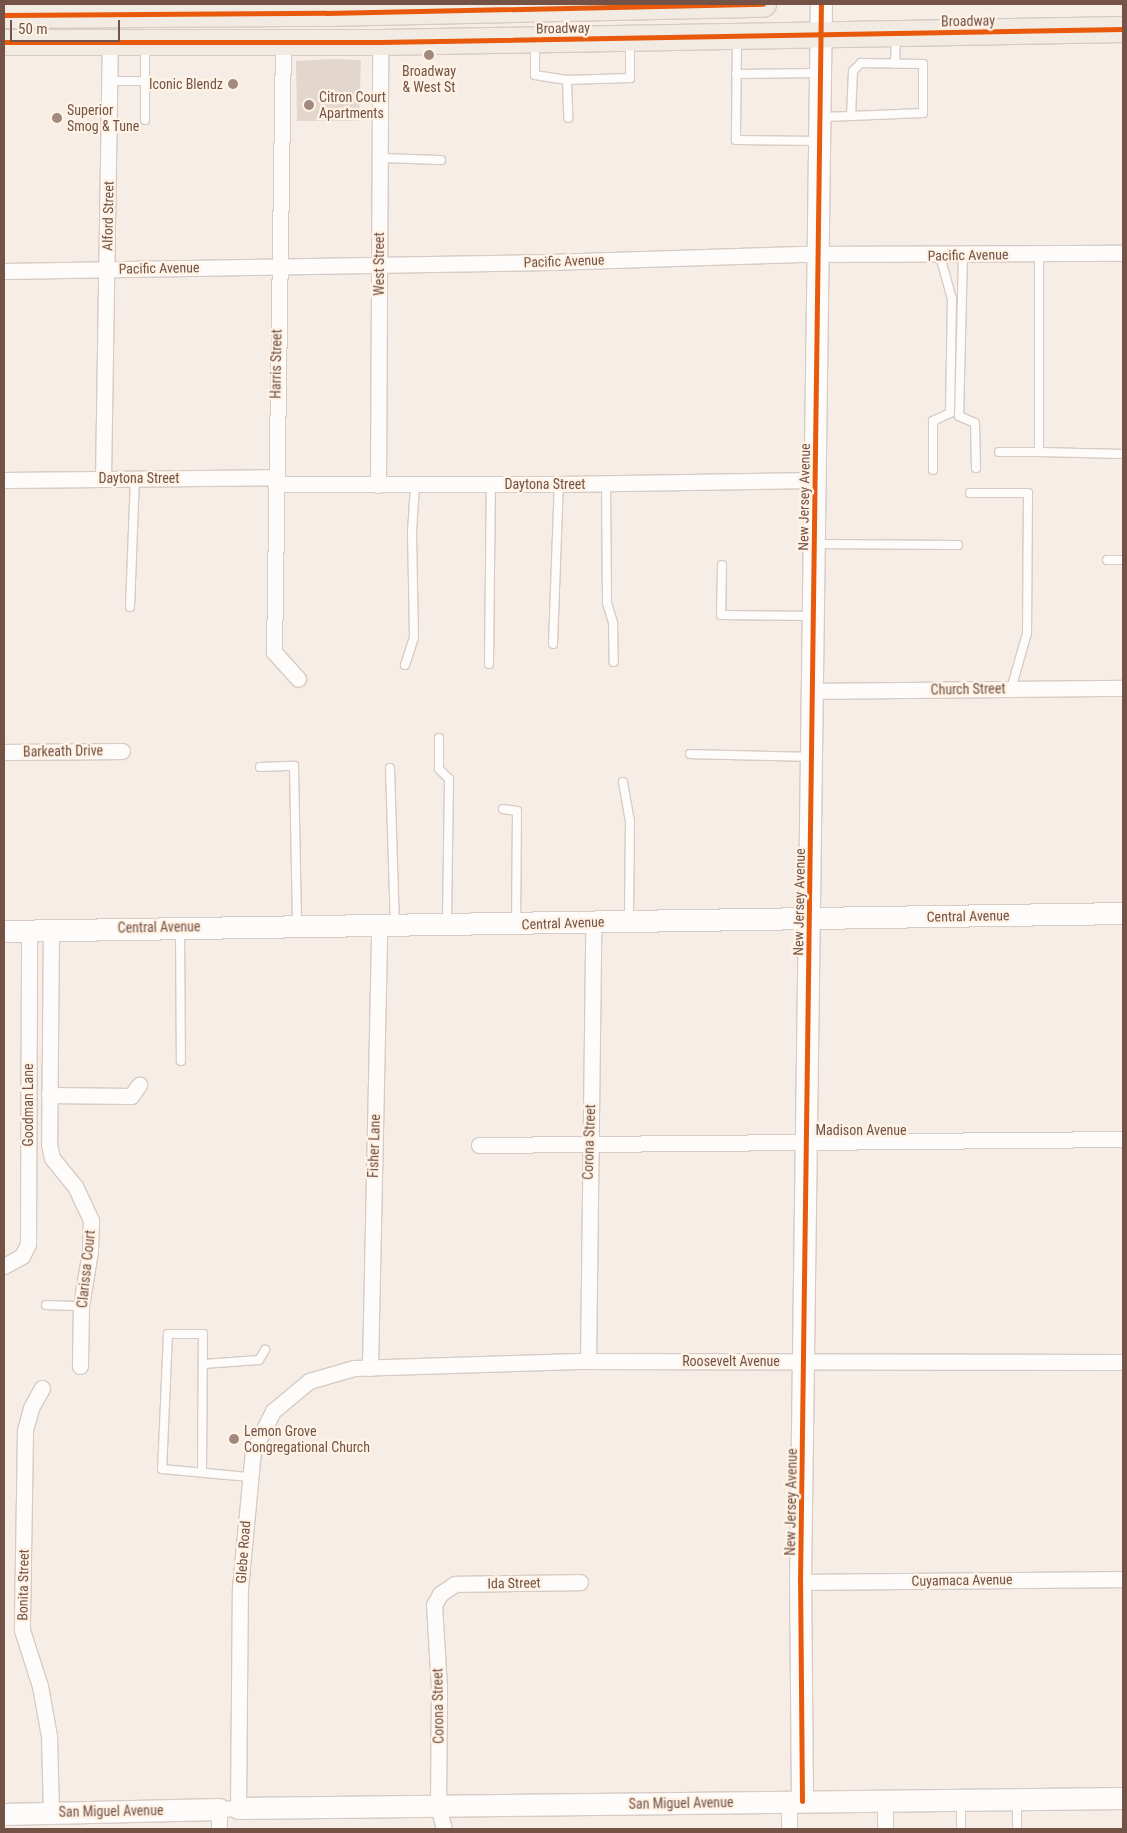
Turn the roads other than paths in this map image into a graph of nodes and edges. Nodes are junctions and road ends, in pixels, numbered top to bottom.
1 (681, 4) edge
2 (763, 4) edge
3 (821, 4) edge
4 (634, 5) edge
5 (218, 7) edge
6 (470, 7) edge
7 (285, 8) edge
8 (319, 8) edge
9 (370, 8) edge
10 (4, 15) edge
11 (1123, 29) edge
12 (896, 33) junction
13 (821, 34) junction
14 (737, 36) junction
15 (630, 38) junction
16 (535, 39) junction
17 (283, 41) junction
18 (470, 41) junction
19 (4, 42) edge
20 (218, 42) junction
21 (380, 42) junction
22 (145, 43) junction
23 (110, 44) junction
24 (895, 64) junction
25 (820, 73) junction
26 (736, 74) junction
27 (567, 80) junction
28 (110, 81) junction
29 (145, 81) junction
30 (851, 116) junction
31 (820, 117) junction
32 (568, 118) dead end
33 (145, 120) dead end
34 (819, 141) junction
35 (380, 158) junction
36 (441, 160) dead end
37 (1123, 252) edge
38 (818, 253) junction
39 (1039, 254) junction
40 (963, 255) junction
41 (940, 256) junction
42 (379, 265) junction
43 (278, 266) junction
44 (107, 269) junction
45 (4, 270) edge
46 (999, 452) dead end
47 (1039, 452) junction
48 (1123, 454) edge
49 (976, 468) dead end
50 (933, 470) dead end
51 (104, 479) junction
52 (134, 479) junction
53 (4, 480) edge
54 (815, 480) junction
55 (275, 481) junction
56 (559, 484) junction
57 (606, 484) junction
58 (378, 485) junction
59 (415, 485) junction
60 (491, 485) junction
61 (970, 493) dead end
62 (815, 544) junction
63 (958, 545) dead end
64 (1106, 560) dead end
65 (1123, 560) edge
66 (722, 565) dead end
67 (130, 607) dead end
68 (814, 616) junction
69 (553, 644) dead end
70 (614, 662) dead end
71 (488, 664) dead end
72 (404, 665) dead end
73 (298, 678) dead end
74 (1123, 688) edge
75 (1011, 689) junction
76 (813, 691) junction
77 (439, 738) dead end
78 (122, 751) dead end
79 (4, 752) edge
80 (690, 754) dead end
81 (812, 757) junction
82 (260, 767) dead end
83 (390, 768) dead end
84 (623, 782) dead end
85 (503, 809) dead end
86 (1123, 913) edge
87 (810, 919) junction
88 (593, 922) junction
89 (629, 922) junction
90 (447, 923) junction
91 (387, 924) junction
92 (516, 924) junction
93 (296, 925) junction
94 (180, 926) junction
95 (29, 930) junction
96 (51, 930) junction
97 (4, 931) edge
98 (181, 1061) dead end
99 (139, 1085) dead end
100 (49, 1095) junction
101 (1123, 1139) edge
102 (807, 1142) junction
103 (588, 1144) junction
104 (479, 1145) dead end
105 (4, 1266) edge
106 (46, 1305) dead end
107 (81, 1306) junction
108 (265, 1350) dead end
109 (588, 1361) junction
110 (805, 1361) junction
111 (1123, 1362) edge
112 (203, 1364) junction
113 (80, 1366) dead end
114 (370, 1368) junction
115 (42, 1388) dead end
116 (202, 1471) junction
117 (249, 1477) junction
118 (1123, 1578) edge
119 (580, 1582) dead end
120 (800, 1582) junction
121 (448, 1588) joint
122 (1123, 1798) edge
123 (886, 1800) junction
124 (961, 1800) junction
125 (1017, 1800) junction
126 (795, 1801) junction
127 (438, 1805) junction
128 (51, 1813) junction
129 (4, 1814) edge
130 (225, 1816) edge
131 (444, 1829) edge
132 (789, 1829) edge
133 (885, 1829) edge
134 (961, 1829) edge
135 (1017, 1829) edge

1 - 2 main road, Broadway
1 - 4 main road, Broadway
3 - 13 street, New Jersey Avenue
4 - 6 main road, Broadway
5 - 7 main road, Broadway
5 - 10 main road, Broadway
5 - 20 street
6 - 9 main road, Broadway
6 - 18 street
7 - 8 main road, Broadway
8 - 9 main road, Broadway
11 - 12 main road, Broadway
12 - 13 main road, Broadway
12 - 24 lane
13 - 14 main road, Broadway
13 - 25 street, New Jersey Avenue
14 - 15 main road, Broadway
14 - 26 lane
15 - 16 main road, Broadway
15 - 27 lane
16 - 18 main road, Broadway
16 - 27 lane
17 - 20 main road, Broadway
17 - 21 main road, Broadway
17 - 43 street, Harris Street
18 - 21 main road, Broadway
19 - 23 main road, Broadway
20 - 22 main road, Broadway
21 - 35 street, West Street
22 - 23 main road, Broadway
22 - 29 lane
23 - 28 street, Alford Street
24 - 30 lane
24 - 30 lane
25 - 26 lane
25 - 31 street, New Jersey Avenue
26 - 34 lane
27 - 32 lane
28 - 29 lane
28 - 44 street, Alford Street
29 - 33 lane
30 - 31 lane
31 - 34 street, New Jersey Avenue
34 - 38 street, New Jersey Avenue
35 - 36 lane
35 - 42 street, West Street
37 - 39 street, Pacific Avenue
38 - 41 street, Pacific Avenue
38 - 42 street, Pacific Avenue
38 - 54 street, New Jersey Avenue
39 - 40 street, Pacific Avenue
39 - 47 lane
40 - 41 street, Pacific Avenue
40 - 49 lane
41 - 50 lane
42 - 43 street, Pacific Avenue
42 - 58 street, West Street
43 - 44 street, Pacific Avenue
43 - 55 street, Harris Street
44 - 45 street, Pacific Avenue
44 - 51 street, Alford Street
46 - 47 lane
47 - 48 lane
51 - 52 street, Daytona Street
51 - 53 street, Daytona Street
52 - 55 street, Daytona Street
52 - 67 lane
54 - 57 street, Daytona Street
54 - 62 street, New Jersey Avenue
55 - 58 street, Daytona Street
55 - 73 street, Harris Street
56 - 57 street, Daytona Street
56 - 60 street, Daytona Street
56 - 69 lane
57 - 70 lane
58 - 59 street, Daytona Street
59 - 60 street, Daytona Street
59 - 72 lane
60 - 71 lane
61 - 75 lane
62 - 63 lane
62 - 68 street, New Jersey Avenue
64 - 65 lane
66 - 68 lane
68 - 76 street, New Jersey Avenue
74 - 75 street, Church Street
75 - 76 street, Church Street
76 - 81 street, New Jersey Avenue
77 - 90 lane
78 - 79 street, Barkeath Drive
80 - 81 lane
81 - 87 street, New Jersey Avenue
82 - 93 lane
83 - 91 lane
84 - 89 lane
85 - 92 lane
86 - 87 street, Central Avenue
87 - 89 street, Central Avenue
87 - 102 street, New Jersey Avenue
88 - 89 street, Central Avenue
88 - 92 street, Central Avenue
88 - 103 street, Corona Street
90 - 91 street, Central Avenue
90 - 92 street, Central Avenue
91 - 93 street, Central Avenue
91 - 114 street, Fisher Lane
93 - 94 street, Central Avenue
94 - 96 street, Central Avenue
94 - 98 lane
95 - 96 street, Central Avenue
95 - 97 street, Central Avenue
95 - 105 street, Goodman Lane
96 - 100 street, Clarissa Court
99 - 100 street
100 - 107 street, Clarissa Court
101 - 102 street, Madison Avenue
102 - 103 street, Madison Avenue
102 - 110 street, New Jersey Avenue
103 - 104 street, Madison Avenue
103 - 109 street, Corona Street
106 - 107 lane
107 - 113 street, Clarissa Court
108 - 112 lane
109 - 110 street, Roosevelt Avenue
109 - 114 street, Roosevelt Avenue
110 - 111 street, Roosevelt Avenue
110 - 120 street, New Jersey Avenue
112 - 116 lane
112 - 116 lane
114 - 117 street, Glebe Road
115 - 128 street, Bonita Street
116 - 117 lane
117 - 130 street, Glebe Road
118 - 120 street, Cuyamaca Avenue
119 - 121 street, Ida Street
120 - 126 street, New Jersey Avenue
121 - 127 street, Corona Street
122 - 125 street, San Miguel Avenue
123 - 124 street, San Miguel Avenue
123 - 126 street, San Miguel Avenue
123 - 133 street
124 - 125 street, San Miguel Avenue
124 - 134 lane
125 - 135 lane
126 - 127 street, San Miguel Avenue
126 - 132 street, New Jersey Avenue
127 - 130 street, San Miguel Avenue
127 - 131 street, Corona Street
128 - 129 street, San Miguel Avenue
128 - 130 street, San Miguel Avenue

